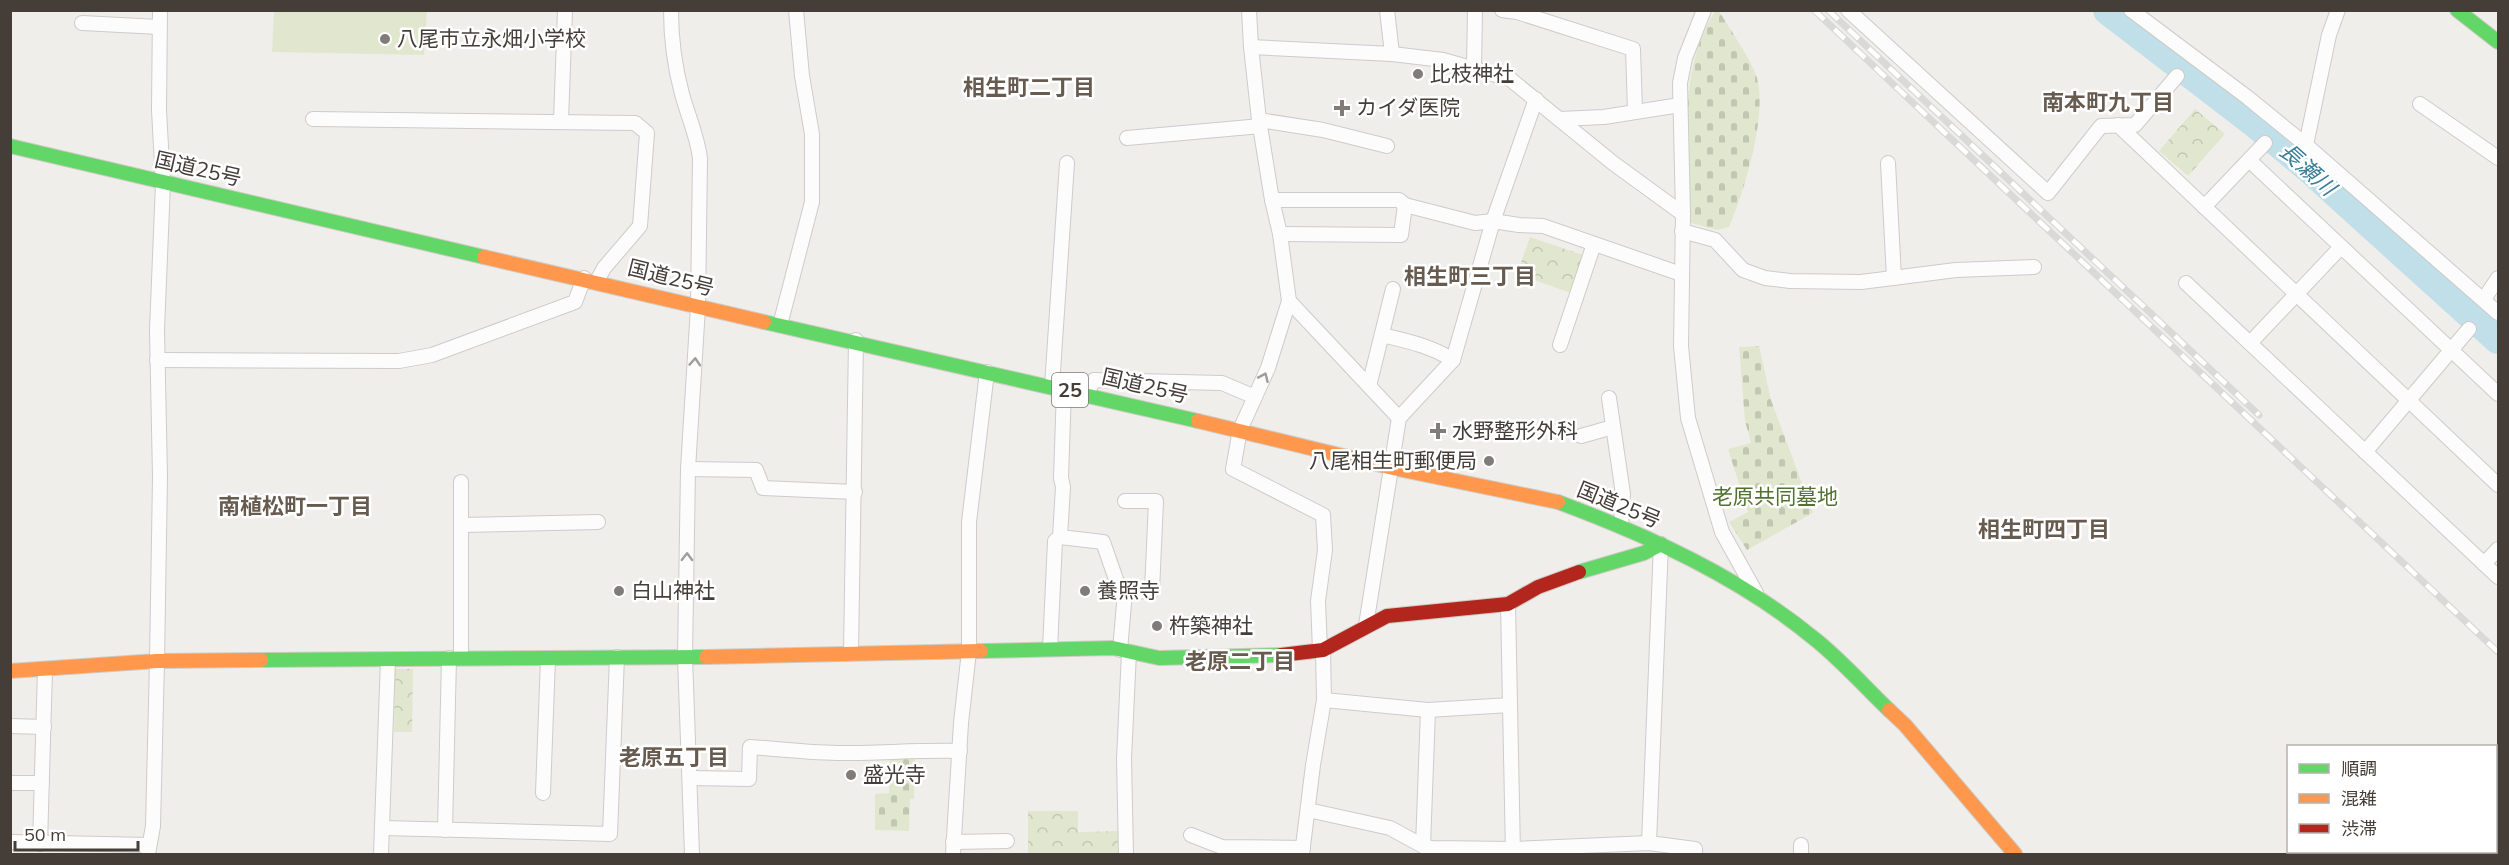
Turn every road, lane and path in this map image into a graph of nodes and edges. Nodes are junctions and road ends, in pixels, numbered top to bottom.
1 (160, 10) edge
2 (565, 10) edge
3 (671, 10) edge
4 (796, 10) edge
5 (1249, 10) edge
6 (1387, 10) edge
7 (1475, 10) edge
8 (1502, 10) edge
9 (1704, 10) edge
10 (1848, 10) edge
11 (2131, 10) edge
12 (2338, 10) edge
13 (2457, 10) edge
14 (1517, 11) edge
15 (82, 23) dead end
16 (159, 27) junction
17 (2499, 42) edge
18 (1251, 47) junction
19 (1392, 54) junction
20 (1473, 68) junction
21 (2177, 76) dead end
22 (1536, 99) junction
23 (2420, 104) dead end
24 (1680, 105) junction
25 (1635, 111) junction
26 (1559, 118) junction
27 (313, 119) dead end
28 (561, 121) junction
29 (1260, 123) junction
30 (2118, 125) junction
31 (1127, 138) dead end
32 (2265, 143) dead end
33 (2306, 145) junction
34 (10, 146) edge
35 (1388, 146) dead end
36 (2499, 158) edge
37 (2249, 160) junction
38 (1888, 163) dead end
39 (1067, 164) dead end
40 (163, 183) junction
41 (1272, 200) junction
42 (1405, 205) junction
43 (2204, 207) junction
44 (1683, 214) junction
45 (1493, 221) junction
46 (1682, 231) junction
47 (1280, 234) junction
48 (1594, 244) junction
49 (2341, 247) junction
50 (2034, 267) dead end
51 (1682, 274) junction
52 (1894, 278) junction
53 (2499, 278) edge
54 (590, 280) junction
55 (2186, 283) dead end
56 (1393, 289) dead end
57 (2297, 295) junction
58 (2484, 300) junction
59 (1288, 301) junction
60 (698, 307) junction
61 (2499, 313) edge
62 (780, 325) junction
63 (2469, 329) dead end
64 (1382, 335) junction
65 (856, 340) junction
66 (2250, 343) junction
67 (1560, 345) dead end
68 (2450, 349) junction
69 (157, 360) junction
70 (1453, 360) junction
71 (987, 372) junction
72 (1368, 386) junction
73 (1058, 387) junction
74 (1086, 394) junction
75 (2499, 394) edge
76 (1255, 397) junction
77 (1609, 398) dead end
78 (2409, 400) junction
79 (1399, 418) junction
80 (1613, 427) junction
81 (1240, 430) junction
82 (1581, 436) dead end
83 (2365, 452) junction
84 (1393, 468) junction
85 (688, 469) junction
86 (461, 482) dead end
87 (2499, 485) edge
88 (855, 492) junction
89 (1125, 501) dead end
90 (597, 522) dead end
91 (461, 525) junction
92 (1621, 526) junction
93 (1060, 537) junction
94 (1661, 544) junction
95 (2499, 549) edge
96 (2484, 564) junction
97 (2499, 577) edge
98 (1125, 592) junction
99 (1759, 599) junction
100 (1508, 604) junction
101 (1366, 625) junction
102 (1050, 649) junction
103 (1322, 650) junction
104 (969, 651) junction
105 (1125, 651) junction
106 (851, 654) junction
107 (617, 657) junction
108 (685, 657) junction
109 (455, 658) junction
110 (548, 658) junction
111 (388, 659) junction
112 (157, 661) junction
113 (45, 670) junction
114 (10, 671) edge
115 (1324, 700) junction
116 (1510, 705) junction
117 (1428, 710) junction
118 (10, 726) edge
119 (44, 727) junction
120 (960, 751) junction
121 (690, 778) junction
122 (10, 783) edge
123 (42, 783) junction
124 (543, 793) dead end
125 (1308, 810) junction
126 (383, 828) junction
127 (445, 830) junction
128 (1191, 835) dead end
129 (1007, 841) dead end
130 (10, 842) edge
131 (1650, 843) junction
132 (40, 844) junction
133 (1423, 846) junction
134 (953, 848) edge
135 (148, 850) edge
136 (1303, 851) edge
137 (1513, 852) edge
138 (381, 855) edge
139 (692, 855) edge
140 (1126, 855) edge
141 (1695, 855) edge
142 (2015, 855) edge

1 - 16 street
2 - 28 street
3 - 60 street
4 - 62 street
5 - 18 street
6 - 19 street
7 - 20 street
8 - 14 street
9 - 24 street
10 - 30 street
11 - 33 street
12 - 33 street
13 - 17 main road
14 - 25 street
15 - 16 street
16 - 40 street
18 - 19 street
18 - 29 street
19 - 20 street
20 - 22 street
21 - 30 street
22 - 26 street
22 - 45 street
23 - 36 street
24 - 25 street
24 - 44 street
25 - 26 street
26 - 44 street
27 - 28 street
28 - 54 street
29 - 31 street
29 - 35 street
29 - 41 street
30 - 43 street
32 - 37 street
33 - 58 street
34 - 40 main road, 国道25号 / 25
37 - 43 street
37 - 49 street
38 - 52 street
39 - 73 street
40 - 54 main road, 国道25号 / 25
40 - 69 street
41 - 42 street
41 - 47 street
42 - 45 street
42 - 47 street
43 - 57 street
44 - 46 street
45 - 48 street
45 - 70 street
46 - 51 street
46 - 52 street
47 - 59 street
48 - 51 street
48 - 67 street
49 - 57 street
49 - 68 street
50 - 52 street
51 - 99 street
53 - 58 street
54 - 60 main road, 国道25号 / 25
54 - 69 street
55 - 66 street
56 - 64 street
57 - 66 street
57 - 78 street
58 - 61 street
59 - 72 street
76 -> 59 street
60 - 62 main road, 国道25号 / 25
85 -> 60 street
62 - 65 main road, 国道25号 / 25
63 - 68 street
64 - 70 street
64 - 72 street
65 - 71 main road, 国道25号 / 25
65 - 88 street
66 - 83 street
68 - 75 street
68 - 78 street
69 - 112 street
70 - 79 street
71 - 73 main road, 国道25号 / 25
71 - 104 street
72 - 79 street
73 - 74 main road, 国道25号 / 25
73 - 93 street
74 - 76 street
74 - 81 main road, 国道25号 / 25
76 - 81 street
77 - 80 street
78 - 83 street
78 - 87 street
79 - 84 street
80 - 82 street
80 - 92 street
81 - 84 main road, 国道25号 / 25
81 - 103 street
83 - 96 street
84 - 92 main road, 国道25号 / 25
84 - 101 street
85 - 88 street
108 -> 85 street
86 - 91 street
88 - 106 street
89 - 98 street
90 - 91 street
91 - 109 street
92 - 94 main road, 国道25号 / 25
93 - 98 street
93 - 102 street
94 - 99 main road, 国道25号 / 25
94 - 100 main road
94 - 131 street
95 - 96 street
96 - 97 street
98 - 105 street
99 - 142 main road, 国道25号 / 25
100 - 101 main road
100 - 116 street
101 - 103 main road
102 - 104 main road
102 - 105 main road
103 - 105 main road
103 - 115 street
104 - 106 main road
104 - 120 street
105 - 140 street
106 - 108 main road
107 - 108 main road
107 - 110 main road
107 - 127 street
108 - 121 street
109 - 110 main road
109 - 111 main road
109 - 127 street
110 - 124 street
111 - 112 main road
111 - 126 street
112 - 113 main road
112 - 135 street
113 - 114 main road
113 - 119 street
115 - 117 street
115 - 125 street
116 - 117 street
116 - 137 street
117 - 133 street
118 - 119 street
119 - 123 street
120 - 121 street
120 - 134 street
121 - 139 street
122 - 123 street
123 - 132 street
125 - 133 street
125 - 136 street
126 - 127 street
126 - 138 street
128 - 136 street
129 - 134 street
130 - 132 street
131 - 137 street
131 - 141 street
132 - 135 street
133 - 137 street

